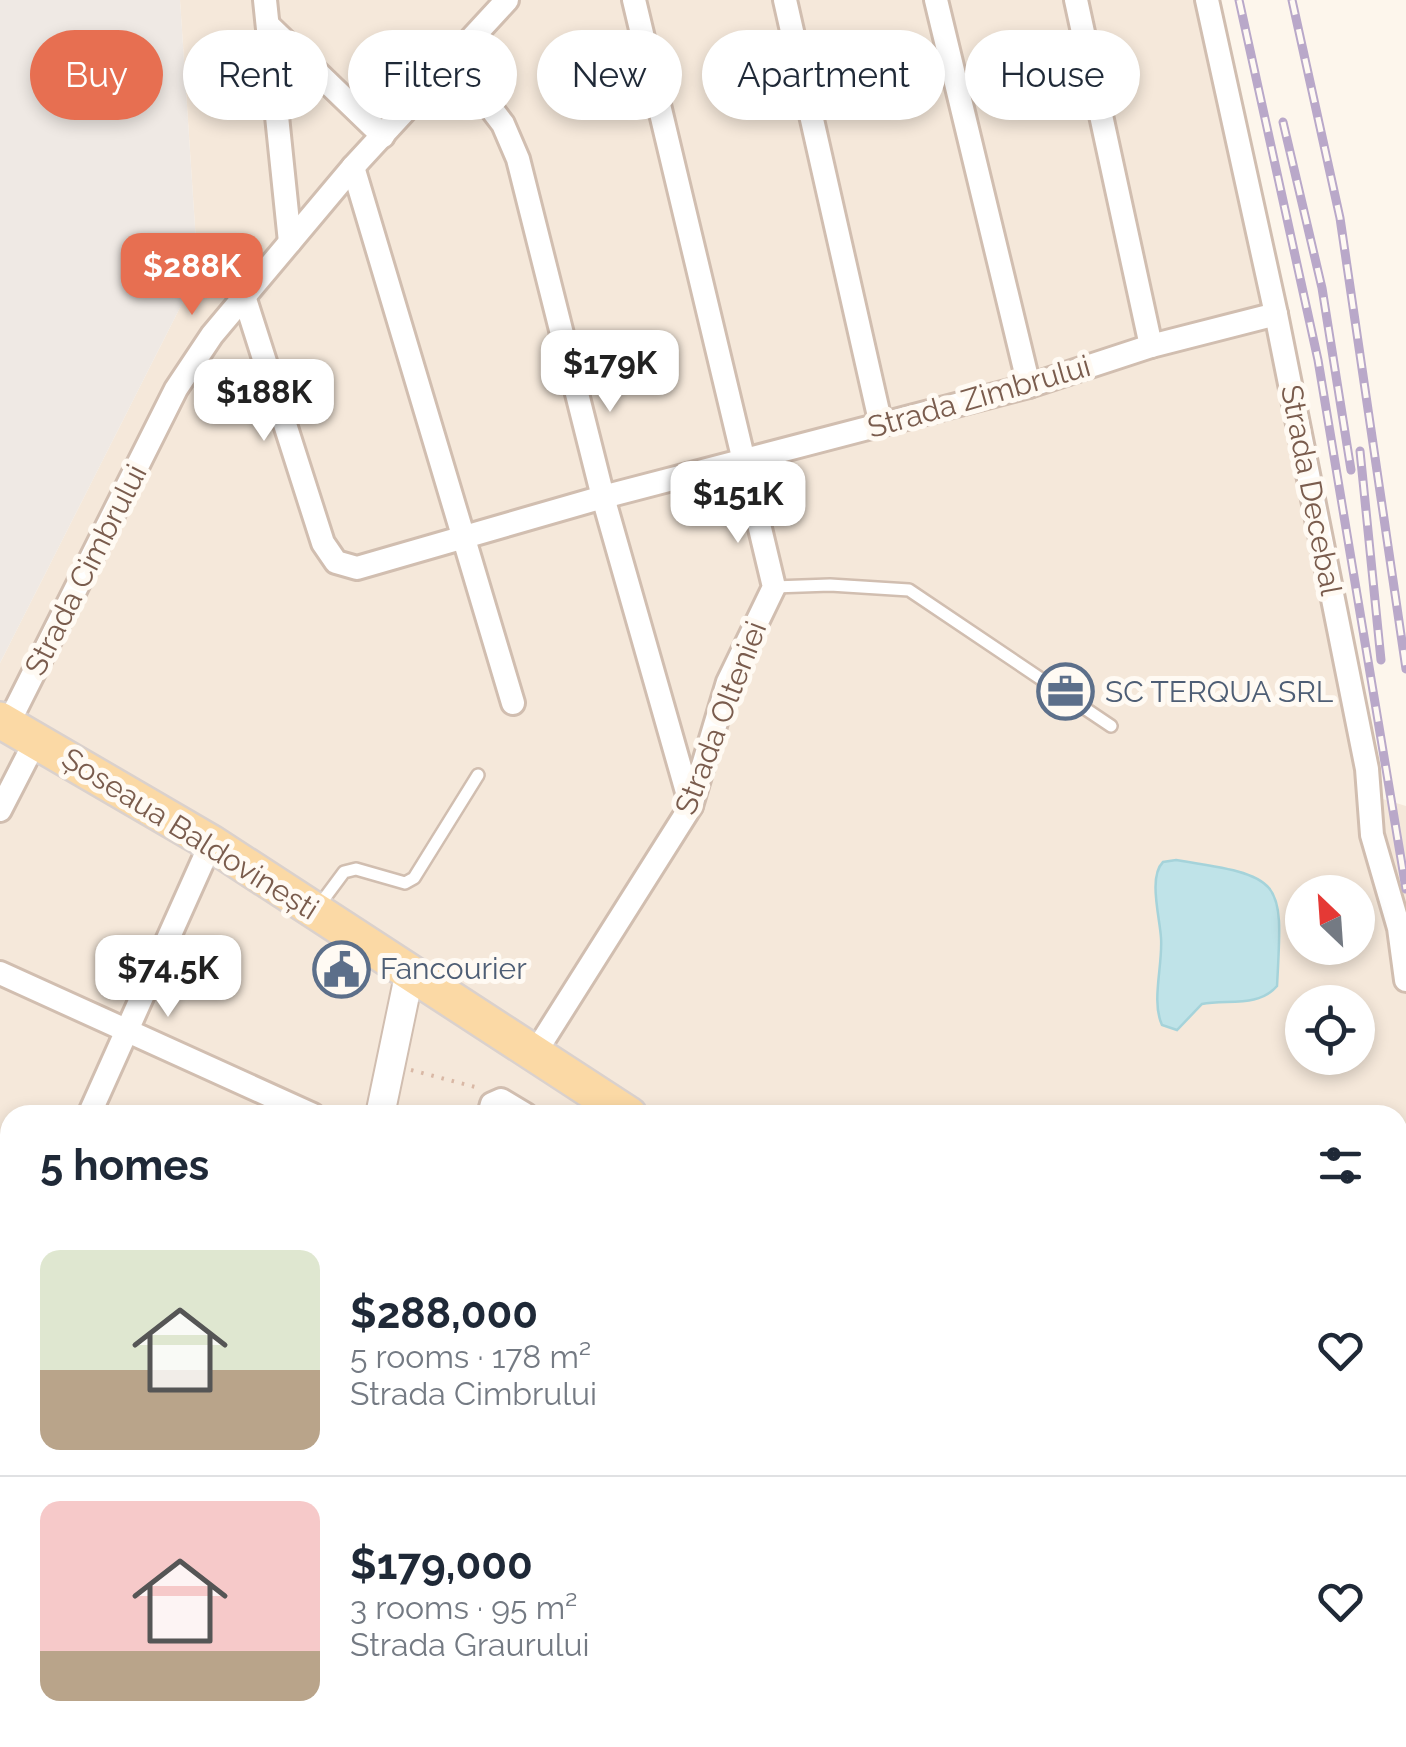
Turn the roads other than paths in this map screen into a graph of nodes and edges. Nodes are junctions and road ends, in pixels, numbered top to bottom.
1 (265, 0) edge
2 (507, 0) edge
3 (634, 0) edge
4 (786, 0) edge
5 (936, 0) edge
6 (1076, 0) edge
7 (1207, 0) edge
8 (268, 25) junction
9 (481, 30) edge
10 (398, 120) edge
11 (500, 120) edge
12 (383, 136) junction
13 (352, 167) junction
14 (290, 242) junction
15 (244, 296) junction
16 (1276, 314) junction
17 (1151, 346) junction
18 (1028, 386) junction
19 (881, 425) junction
20 (744, 461) junction
21 (603, 497) junction
22 (465, 538) junction
23 (774, 588) junction
24 (513, 703) dead end
25 (1112, 726) dead end
26 (15, 728) edge
27 (478, 775) dead end
28 (692, 806) junction
29 (0, 810) edge
30 (212, 843) junction
31 (315, 910) junction
32 (410, 972) junction
33 (0, 973) edge
34 (1406, 980) edge
35 (128, 1030) junction
36 (535, 1054) junction
37 (94, 1105) edge
38 (291, 1105) edge
39 (382, 1105) edge
40 (610, 1105) edge

1 - 8 street
2 - 9 street, Strada Cimbrului
3 - 20 street, Strada Olteniei
4 - 19 street
5 - 18 street
6 - 17 street
7 - 16 street, Strada Decebal
8 - 12 street
8 - 14 street
10 - 12 street, Strada Cimbrului
11 - 21 street
12 - 13 street, Strada Cimbrului
13 - 14 street, Strada Cimbrului
13 - 22 street
14 - 15 street, Strada Cimbrului
15 - 22 street, Strada Zimbrului
15 - 26 street, Strada Cimbrului
16 - 17 street, Strada Zimbrului
16 - 34 street, Strada Decebal
17 - 18 street, Strada Zimbrului
18 - 19 street, Strada Zimbrului
19 - 20 street, Strada Zimbrului
20 - 21 street, Strada Zimbrului
20 - 23 street, Strada Olteniei
21 - 22 street, Strada Zimbrului
21 - 28 street
22 - 24 street
23 - 25 lane
23 - 28 street, Strada Olteniei
26 - 29 street, Strada Cimbrului
26 - 30 main road, Șoseaua Baldovinești
27 - 31 lane
28 - 36 street, Strada Olteniei
30 - 31 main road, Șoseaua Baldovinești
30 - 35 street
31 - 32 main road, Șoseaua Baldovinești
32 - 36 main road, Șoseaua Baldovinești
32 - 39 street
33 - 35 street
35 - 37 street
35 - 38 street
36 - 40 main road, Șoseaua Baldovinești

